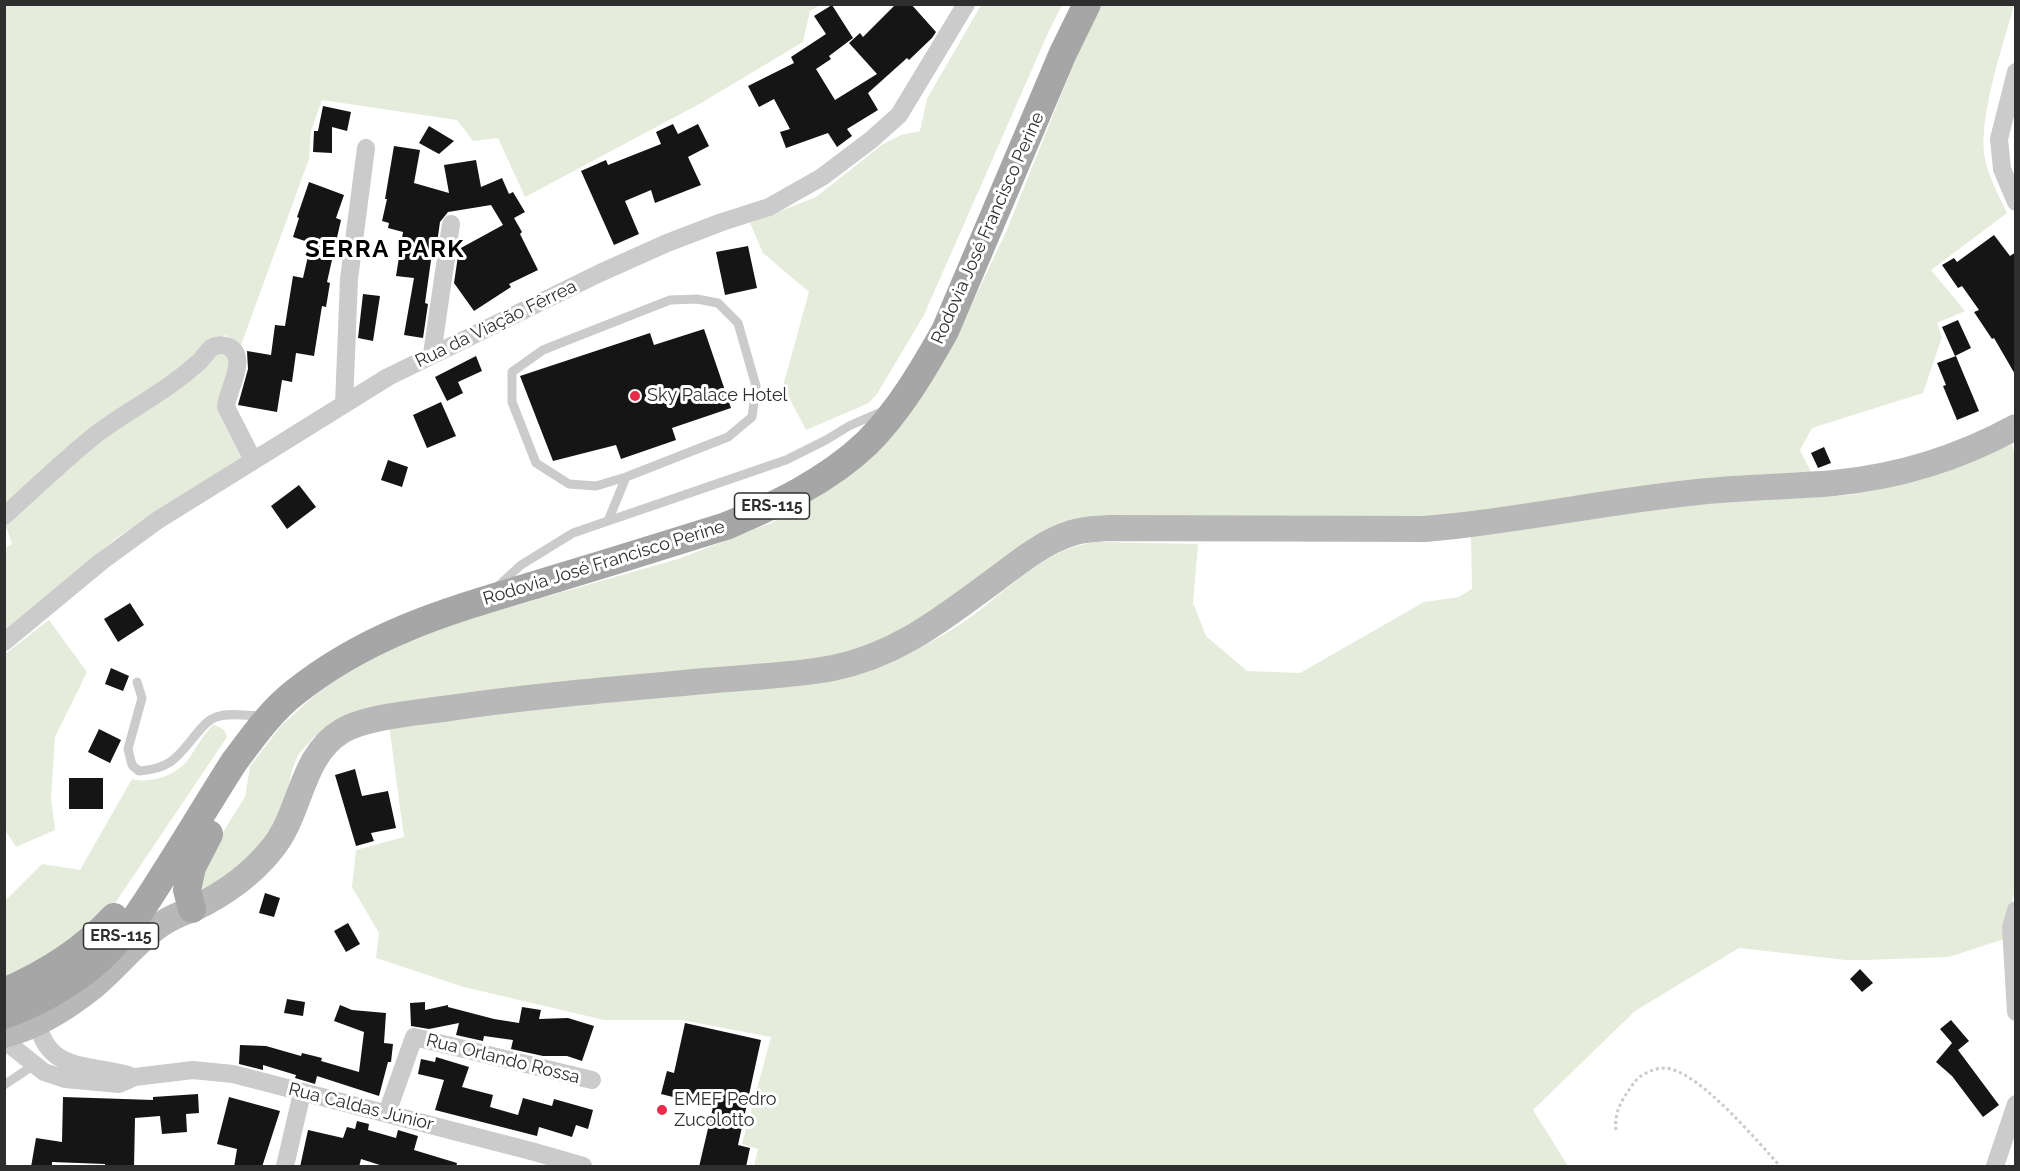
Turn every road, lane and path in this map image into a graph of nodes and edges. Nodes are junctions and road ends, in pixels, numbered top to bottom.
1 (966, 4) edge
2 (1087, 4) edge
3 (2016, 72) edge
4 (366, 148) dead end
5 (2016, 202) edge
6 (451, 224) dead end
7 (432, 354) junction
8 (344, 404) junction
9 (899, 404) junction
10 (2016, 427) edge
11 (253, 460) junction
12 (626, 477) junction
13 (4, 516) edge
14 (608, 521) junction
15 (482, 601) junction
16 (4, 642) edge
17 (137, 682) dead end
18 (270, 716) junction
19 (234, 762) junction
20 (200, 818) junction
21 (192, 909) junction
22 (2016, 910) edge
23 (4, 992) edge
24 (2016, 1012) edge
25 (4, 1015) edge
26 (38, 1023) junction
27 (4, 1035) edge
28 (4, 1040) edge
29 (34, 1065) junction
30 (68, 1071) junction
31 (592, 1080) dead end
32 (4, 1084) edge
33 (302, 1093) junction
34 (2016, 1104) edge
35 (387, 1113) junction
36 (1616, 1130) dead end
37 (285, 1167) edge
38 (583, 1167) edge
39 (1780, 1167) edge
40 (1995, 1167) edge

1 - 7 street, Rua da Viação Fêrrea
2 - 9 main road, Rodovia José Francisco Perine / ERS-115
3 - 5 street
4 - 8 street
6 - 7 street
7 - 8 street, Rua da Viação Fêrrea
8 - 11 street, Rua da Viação Fêrrea
9 - 14 lane
9 - 15 main road, Rodovia José Francisco Perine / ERS-115
10 - 21 main road
11 - 13 street
11 - 16 street, Rua da Viação Fêrrea
12 - 12 lane
12 - 14 lane
14 - 15 lane
15 - 18 main road, Rodovia José Francisco Perine / ERS-115
17 - 18 lane
18 - 19 main road, Rodovia José Francisco Perine / ERS-115
19 - 20 main road, Rodovia José Francisco Perine / ERS-115
19 - 21 main road
20 - 23 main road, Rodovia José Francisco Perine / ERS-115
20 - 25 main road, Rodovia José Francisco Perine / ERS-115
21 - 26 main road
22 - 24 street
26 - 27 main road
26 - 30 street, Rua Caldas Júnior
28 - 29 street, Rua Caldas Júnior
29 - 30 street, Rua Caldas Júnior
29 - 32 lane
30 - 33 street, Rua Caldas Júnior
31 - 35 street, Rua Orlando Rossa
33 - 35 street, Rua Caldas Júnior
33 - 37 street
34 - 40 street
35 - 38 street, Rua Caldas Júnior
36 - 39 path

